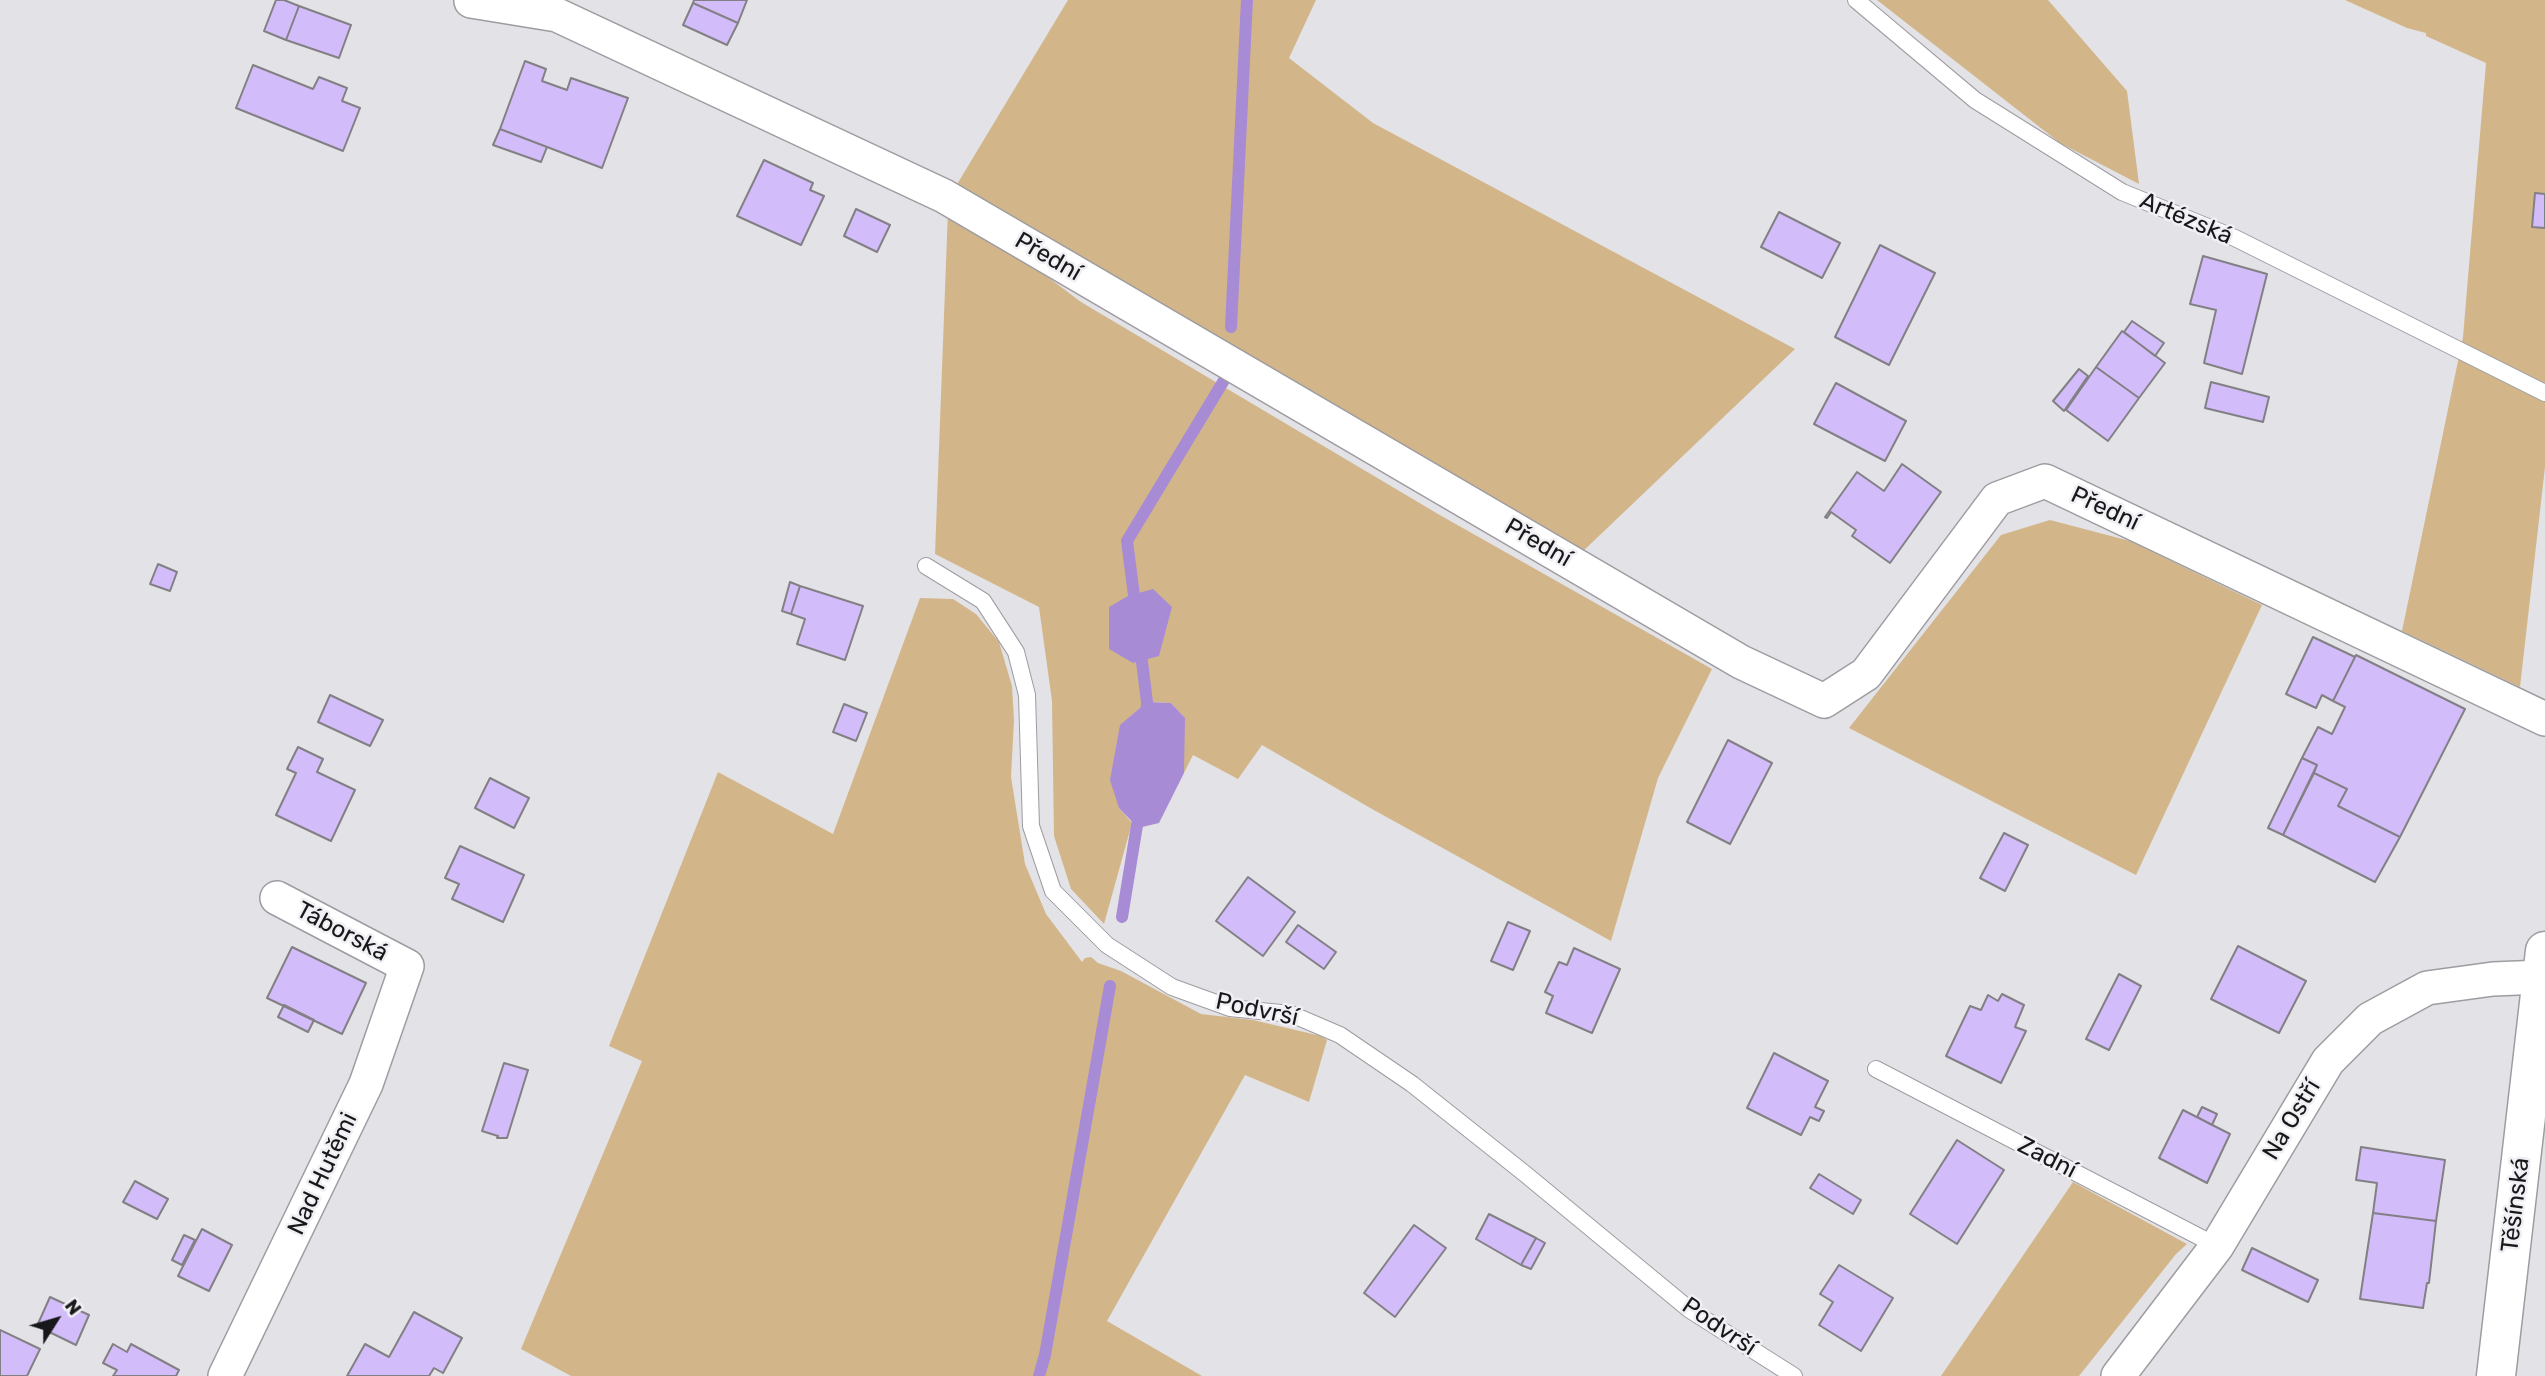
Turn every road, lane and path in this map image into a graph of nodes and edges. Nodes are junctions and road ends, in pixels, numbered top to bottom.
1 (1856, 0) edge
2 (471, 1) edge
3 (2545, 393) edge
4 (926, 566) dead end
5 (2545, 719) edge
6 (277, 898) dead end
7 (2544, 964) edge
8 (407, 966) joint
9 (1876, 1069) dead end
10 (2538, 1093) edge
11 (2217, 1246) junction
12 (225, 1376) edge
13 (1794, 1376) edge
14 (2118, 1376) edge
15 (2496, 1376) edge

1 - 3 lane, Artézská
2 - 5 street, Přední
4 - 13 lane, Podvrší
6 - 8 street, Táborská
7 - 10 main road, Těšínská
7 - 11 street, Na Ostří
8 - 12 street, Nad Hutěmi
9 - 11 lane, Zadní
10 - 15 main road, Těšínská
11 - 14 street, Na Ostří

